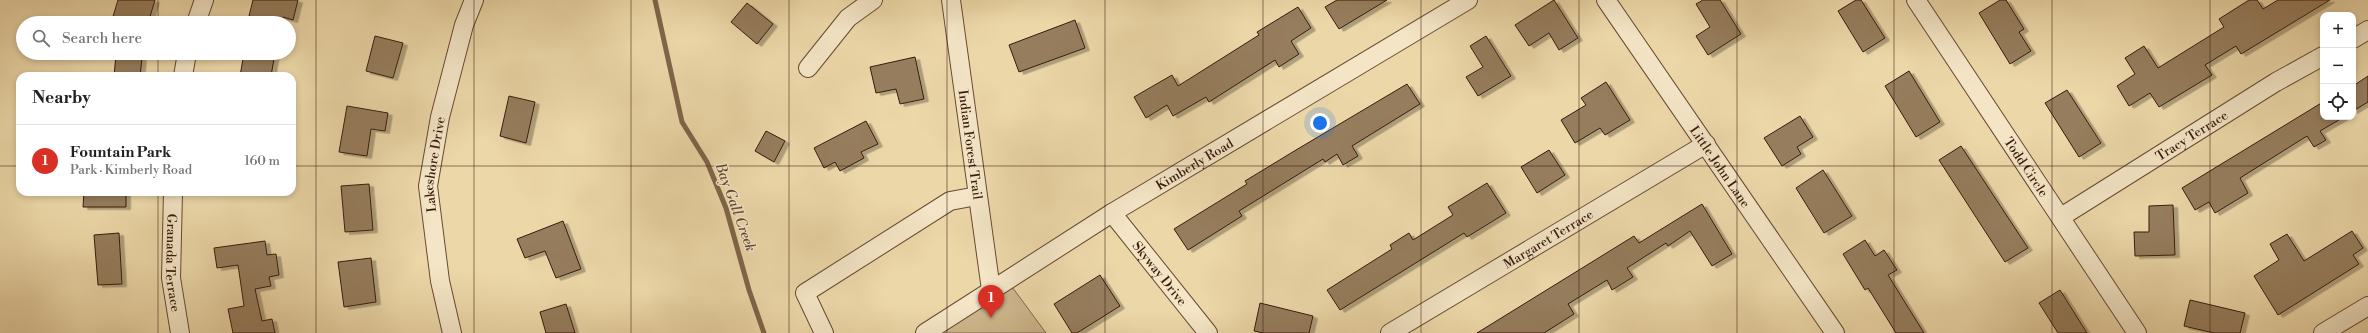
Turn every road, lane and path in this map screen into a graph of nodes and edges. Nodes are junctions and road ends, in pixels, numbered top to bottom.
1 (204, 0) edge
2 (474, 0) edge
3 (873, 0) edge
4 (951, 0) edge
5 (1468, 0) edge
6 (1606, 0) edge
7 (1918, 1) edge
8 (198, 16) edge
9 (2368, 30) edge
10 (2356, 37) edge
11 (2320, 58) edge
12 (186, 60) edge
13 (808, 68) dead end
14 (184, 72) edge
15 (1706, 144) junction
16 (173, 196) edge
17 (977, 196) junction
18 (1112, 213) junction
19 (2061, 217) junction
20 (991, 290) junction
21 (2368, 306) edge
22 (180, 333) edge
23 (452, 333) edge
24 (824, 333) edge
25 (925, 333) edge
26 (1208, 333) edge
27 (1390, 333) edge
28 (1835, 333) edge
29 (2137, 333) edge
30 (2323, 333) edge

1 - 8 street
2 - 23 street, Lakeshore Drive
3 - 13 street
4 - 17 street, Indian Forest Trail
5 - 18 street, Kimberly Road
6 - 15 street, Little John Lane
7 - 19 street, Todd Circle
9 - 10 street
11 - 19 street, Tracy Terrace
12 - 14 street
15 - 27 street, Margaret Terrace
15 - 28 street, Little John Lane
16 - 22 street, Granada Terrace
17 - 20 street, Indian Forest Trail
17 - 24 street
18 - 20 street, Kimberly Road
18 - 26 street, Skyway Drive
19 - 29 street, Todd Circle
20 - 25 street, Kimberly Road
21 - 30 street

